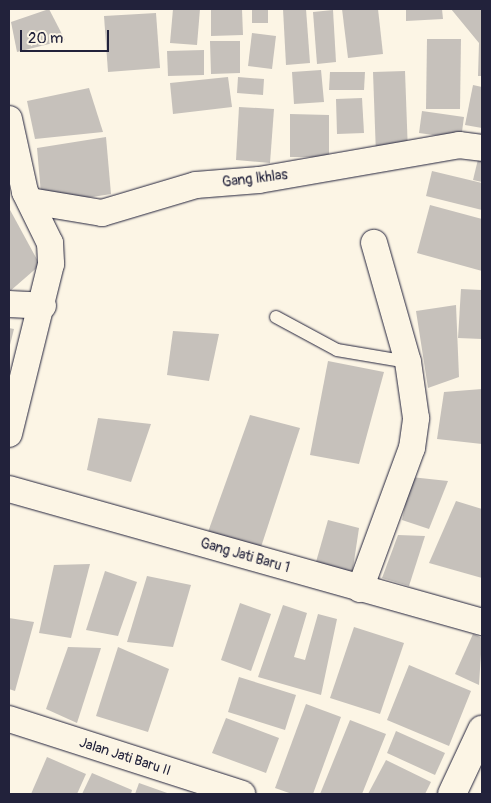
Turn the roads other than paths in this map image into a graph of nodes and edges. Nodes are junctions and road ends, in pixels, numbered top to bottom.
1 (9, 119) edge
2 (482, 148) edge
3 (30, 201) junction
4 (374, 243) dead end
5 (9, 304) edge
6 (43, 306) junction
7 (276, 317) dead end
8 (408, 362) junction
9 (9, 434) edge
10 (9, 489) edge
11 (360, 589) junction
12 (482, 622) edge
13 (9, 719) edge
14 (482, 730) edge
15 (242, 794) edge
16 (452, 794) edge

1 - 3 street
2 - 3 street, Gang Ikhlas
3 - 6 street
4 - 8 street
5 - 6 street
6 - 9 street
7 - 8 lane
8 - 11 street
10 - 11 street, Gang Jati Baru 1
11 - 12 street, Gang Jati Baru 1
13 - 15 street, Jalan Jati Baru II
14 - 16 street

